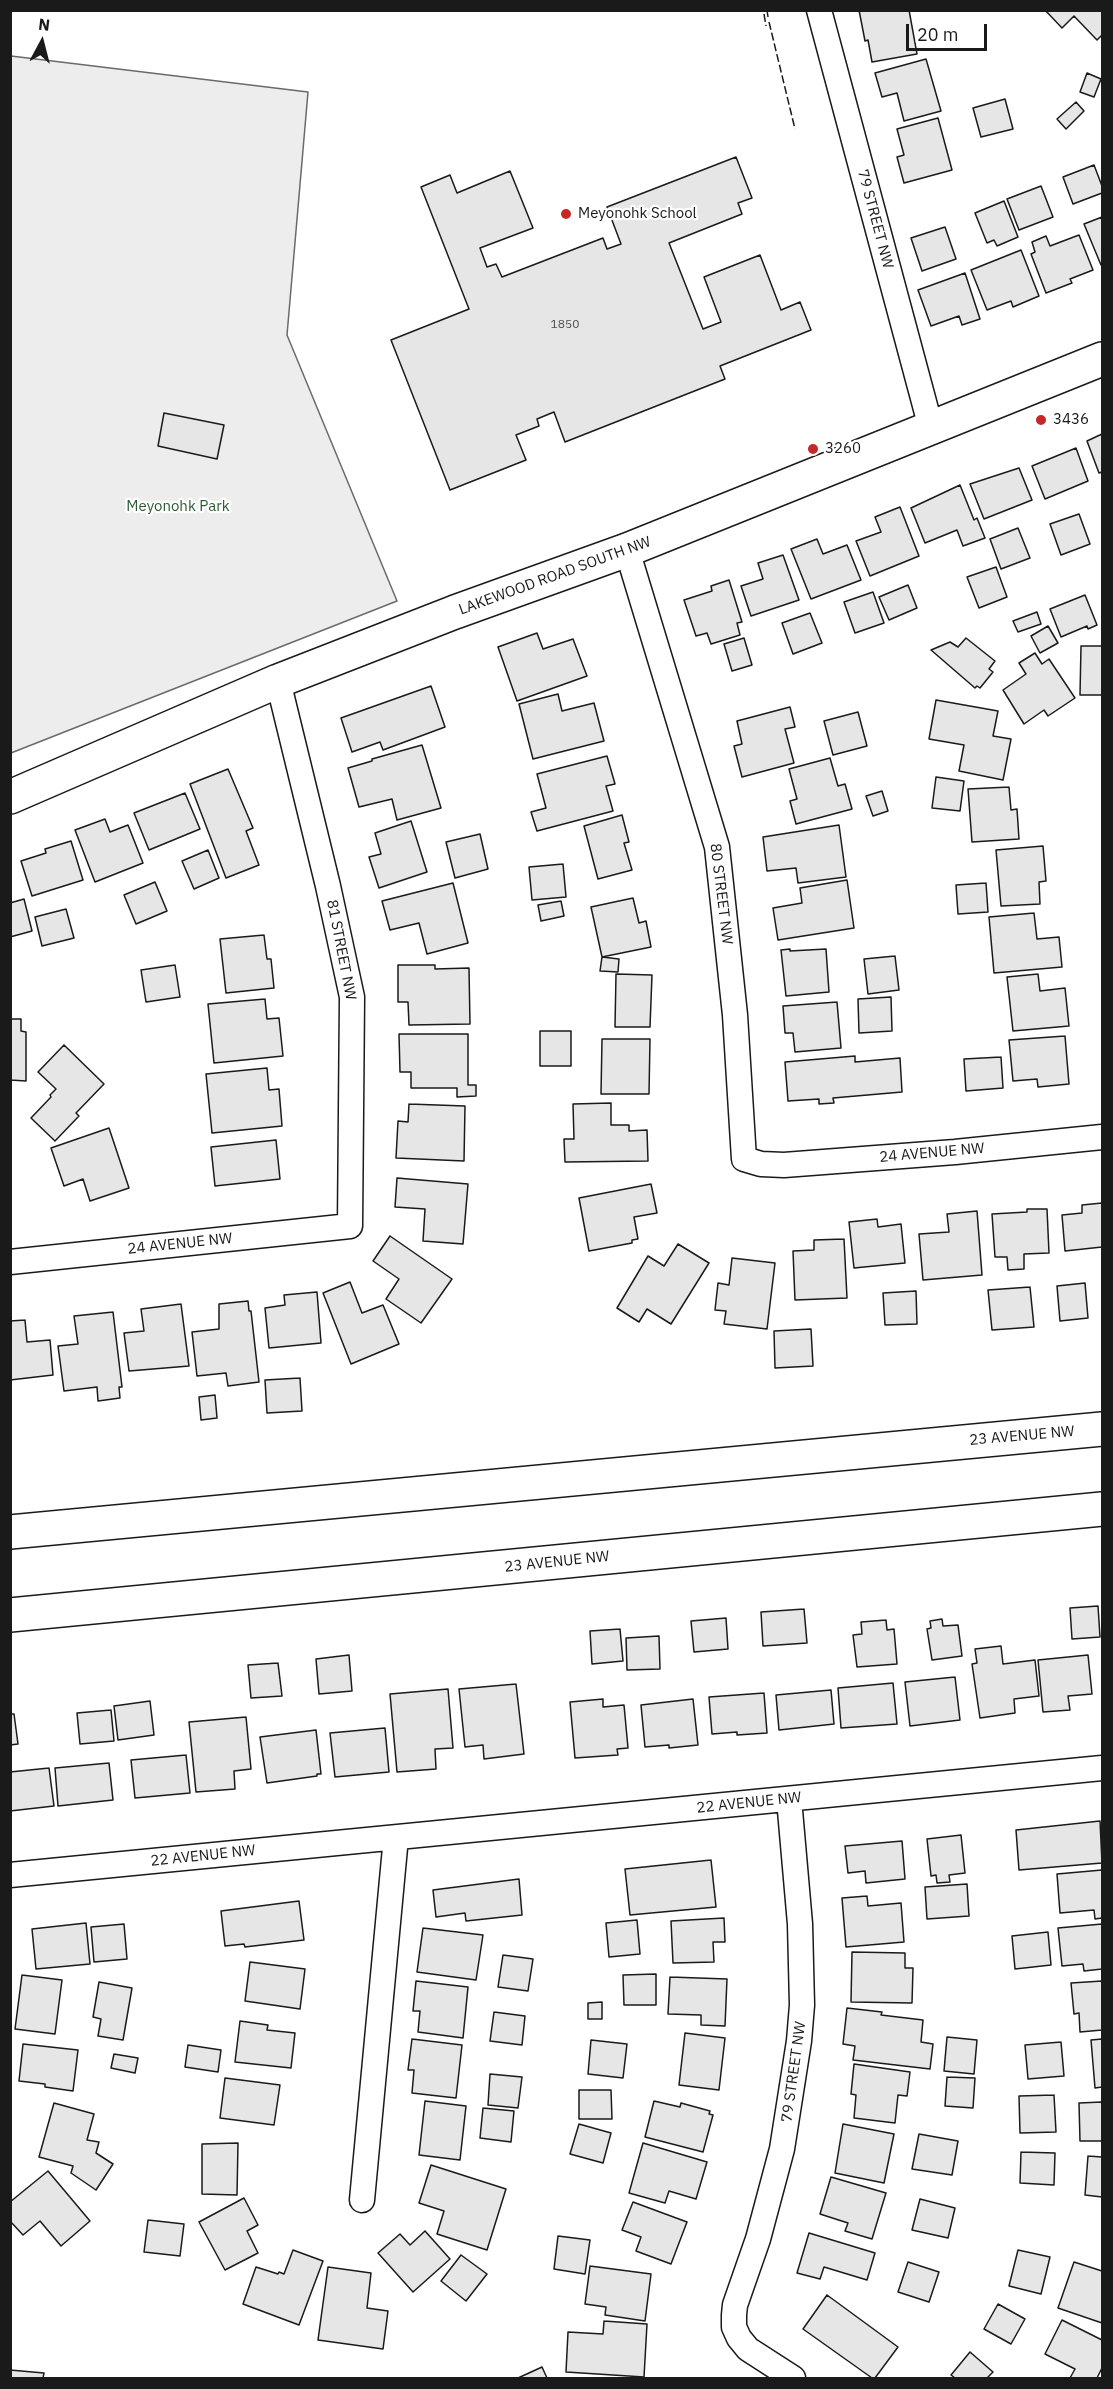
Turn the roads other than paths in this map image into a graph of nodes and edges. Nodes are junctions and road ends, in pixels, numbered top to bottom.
1 (819, 10) edge
2 (1102, 359) edge
3 (932, 428) junction
4 (627, 550) junction
5 (278, 681) junction
6 (10, 797) edge
7 (1102, 1137) edge
8 (761, 1164) joint
9 (350, 1226) joint
10 (10, 1262) edge
11 (1102, 1429) edge
12 (1102, 1509) edge
13 (10, 1532) edge
14 (10, 1615) edge
15 (1102, 1768) edge
16 (789, 1799) junction
17 (396, 1837) junction
18 (10, 1875) edge
19 (362, 2200) dead end
20 (793, 2379) edge

1 - 3 street, 79 STREET NW
2 - 3 main road, LAKEWOOD ROAD SOUTH NW
3 - 4 main road, LAKEWOOD ROAD SOUTH NW
4 - 5 main road, LAKEWOOD ROAD SOUTH NW
4 - 8 street, 80 STREET NW
5 - 6 main road, LAKEWOOD ROAD SOUTH NW
5 - 9 street, 81 STREET NW
7 - 8 street, 24 AVENUE NW
9 - 10 street, 24 AVENUE NW
11 - 13 main road, 23 AVENUE NW
12 - 14 main road, 23 AVENUE NW
15 - 16 street, 22 AVENUE NW
16 - 17 street, 22 AVENUE NW
16 - 20 street, 79 STREET NW
17 - 18 street, 22 AVENUE NW
17 - 19 street

